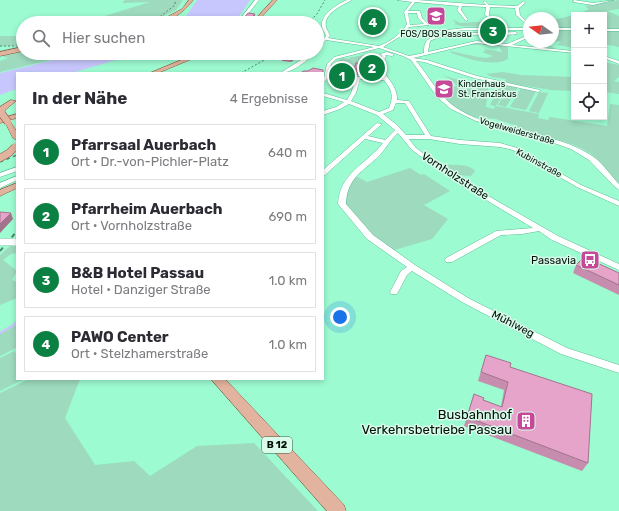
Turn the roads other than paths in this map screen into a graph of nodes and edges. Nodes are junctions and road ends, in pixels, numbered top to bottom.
1 (186, 0) edge
2 (191, 0) edge
3 (257, 0) edge
4 (275, 0) edge
5 (350, 0) edge
6 (399, 0) edge
7 (443, 0) edge
8 (576, 0) edge
9 (603, 0) edge
10 (610, 0) edge
11 (415, 1) edge
12 (455, 1) dead end
13 (524, 2) dead end
14 (438, 3) junction
15 (486, 4) junction
16 (462, 5) junction
17 (518, 7) junction
18 (432, 8) dead end
19 (180, 10) junction
20 (406, 12) junction
21 (169, 16) edge
22 (244, 16) edge
23 (260, 16) edge
24 (489, 17) dead end
25 (466, 20) dead end
26 (523, 20) edge
27 (407, 27) junction
28 (523, 29) edge
29 (559, 29) edge
30 (571, 29) edge
31 (607, 30) edge
32 (619, 30) edge
33 (482, 35) junction
34 (523, 35) edge
35 (399, 36) junction
36 (417, 36) junction
37 (523, 38) edge
38 (326, 39) joint
39 (476, 42) junction
40 (355, 44) junction
41 (382, 46) junction
42 (507, 46) junction
43 (16, 51) edge
44 (362, 52) junction
45 (571, 52) edge
46 (0, 54) edge
47 (426, 54) junction
48 (408, 57) junction
49 (607, 58) edge
50 (186, 60) edge
51 (304, 60) edge
52 (619, 63) edge
53 (158, 72) edge
54 (284, 72) edge
55 (331, 78) dead end
56 (358, 79) junction
57 (387, 79) junction
58 (324, 81) edge
59 (538, 91) dead end
60 (324, 94) edge
61 (15, 100) edge
62 (395, 101) junction
63 (349, 102) junction
64 (0, 104) edge
65 (324, 113) edge
66 (379, 114) junction
67 (1, 116) edge
68 (16, 116) edge
69 (379, 124) dead end
70 (399, 130) junction
71 (16, 137) edge
72 (362, 137) junction
73 (404, 137) junction
74 (429, 137) junction
75 (386, 142) junction
76 (0, 158) edge
77 (16, 169) edge
78 (324, 173) edge
79 (0, 175) edge
80 (16, 178) edge
81 (16, 185) edge
82 (0, 186) edge
83 (619, 188) edge
84 (0, 193) edge
85 (619, 204) edge
86 (540, 229) junction
87 (0, 242) edge
88 (15, 242) edge
89 (449, 260) dead end
90 (412, 267) junction
91 (619, 267) edge
92 (394, 292) dead end
93 (619, 369) edge
94 (218, 380) edge
95 (338, 511) edge

1 - 19 main road
2 - 19 main road
3 - 22 street
4 - 23 main road
5 - 38 street
6 - 11 street
7 - 14 street
8 - 10 street
9 - 10 street
11 - 14 street
11 - 20 street
12 - 16 street
13 - 17 street
14 - 16 street
14 - 18 street
15 - 16 street
15 - 17 street
15 - 24 street
16 - 25 street
17 - 26 street
19 - 21 main road
20 - 27 street
20 - 27 street
27 - 35 street
27 - 36 street
28 - 36 street
29 - 30 street
31 - 32 street
33 - 34 street
33 - 39 street
33 - 47 street
35 - 36 street
35 - 41 street
36 - 41 street
37 - 42 street
38 - 40 street
39 - 42 street
39 - 47 street
40 - 41 street
40 - 44 street
41 - 44 street
41 - 48 street
42 - 45 street
43 - 46 main road
44 - 58 street
47 - 48 street
48 - 57 street
48 - 59 street
48 - 83 street, Vogelweiderstraße
49 - 52 street
50 - 53 main road
51 - 54 street
55 - 56 street
56 - 57 street
56 - 63 street
57 - 62 street
60 - 63 street, Vornholzstraße
61 - 64 main road
61 - 67 main road
62 - 66 street
62 - 74 street
63 - 65 street
63 - 66 street, Vornholzstraße
66 - 70 street, Vornholzstraße
67 - 68 main road
67 - 71 main road, bridge
69 - 72 street
70 - 73 street, Vornholzstraße
70 - 75 street, Mühlweg
71 - 76 main road, bridge
72 - 75 street
72 - 78 street
73 - 74 street, Kubinstraße
73 - 86 street, Vornholzstraße
74 - 85 street, Kubinstraße
75 - 90 street, Mühlweg
77 - 79 street
80 - 82 street
81 - 84 main road
86 - 89 street
86 - 91 street, Vornholzstraße
87 - 88 street, bridge
90 - 92 street
90 - 93 street, Mühlweg
94 - 95 main road, B 12

